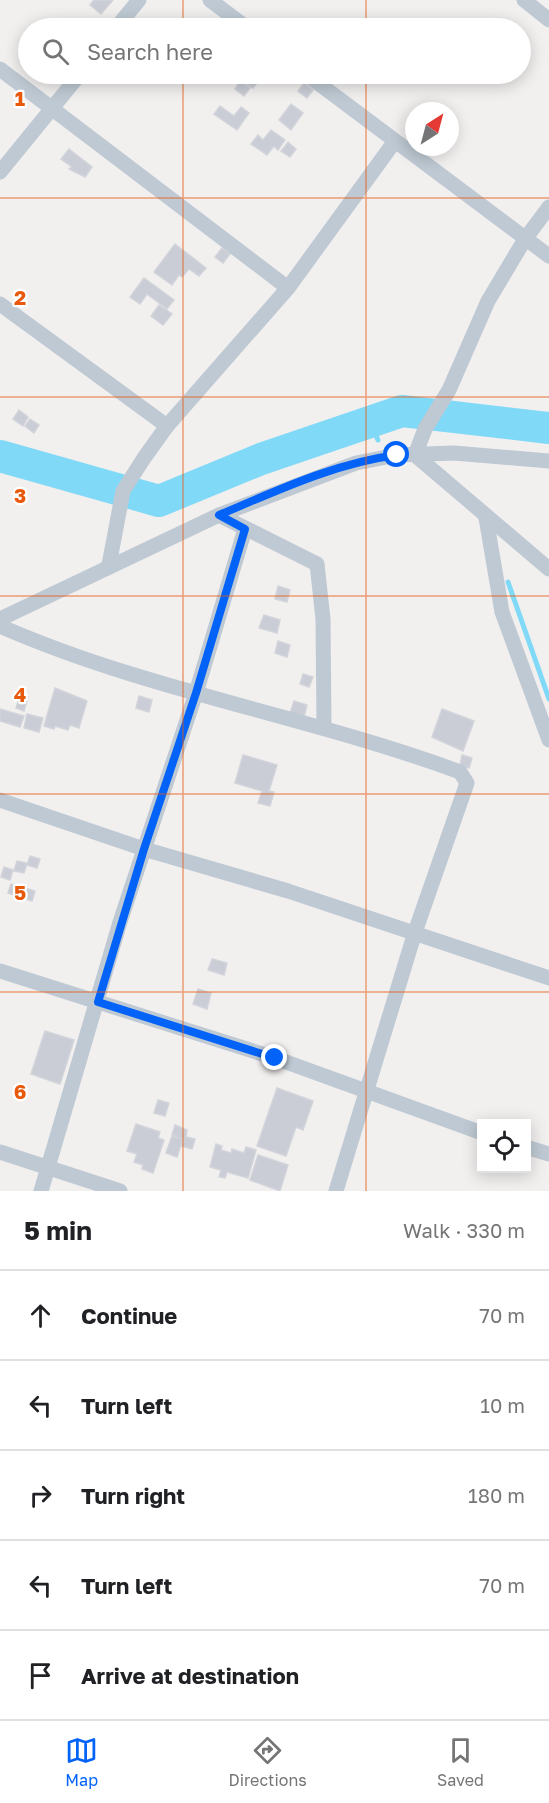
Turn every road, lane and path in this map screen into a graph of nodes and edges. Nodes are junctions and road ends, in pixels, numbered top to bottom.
1 (139, 0) edge
2 (210, 0) edge
3 (524, 0) edge
4 (124, 18) edge
5 (234, 18) edge
6 (549, 20) edge
7 (0, 69) edge
8 (18, 82) edge
9 (20, 84) edge
10 (72, 84) edge
11 (319, 84) edge
12 (52, 108) junction
13 (395, 141) junction
14 (0, 172) edge
15 (549, 207) edge
16 (525, 239) junction
17 (549, 256) edge
18 (288, 288) junction
19 (0, 304) edge
20 (167, 426) junction
21 (415, 455) junction
22 (549, 462) edge
23 (219, 515) junction
24 (486, 518) junction
25 (245, 529) junction
26 (109, 565) junction
27 (549, 569) edge
28 (0, 620) edge
29 (0, 626) edge
30 (196, 693) junction
31 (324, 726) junction
32 (549, 740) edge
33 (0, 800) edge
34 (144, 849) junction
35 (415, 932) junction
36 (0, 971) edge
37 (549, 978) edge
38 (98, 1002) junction
39 (367, 1090) junction
40 (477, 1131) edge
41 (531, 1149) edge
42 (0, 1152) edge
43 (549, 1154) edge
44 (47, 1167) junction
45 (41, 1191) edge
46 (120, 1191) edge
47 (336, 1191) edge

1 - 4 street
2 - 5 street
3 - 6 street
7 - 8 street
9 - 12 street
10 - 12 street
11 - 13 street
12 - 14 street
12 - 18 street
13 - 16 street
13 - 18 street
15 - 16 street
16 - 17 street
16 - 21 street
18 - 20 street
19 - 20 street
20 - 26 street
21 - 22 street
21 - 23 street
21 - 24 street
23 - 25 street
23 - 26 street
24 - 27 street
24 - 32 street
25 - 30 street
25 - 31 street
26 - 28 street
29 - 30 street
30 - 31 street
30 - 34 street
31 - 35 street
33 - 34 street
34 - 35 street
34 - 38 street
35 - 37 street
35 - 39 street
36 - 38 street
38 - 39 street
38 - 44 street
39 - 40 street
39 - 47 street
41 - 43 street
42 - 44 street
44 - 45 street
44 - 46 street

